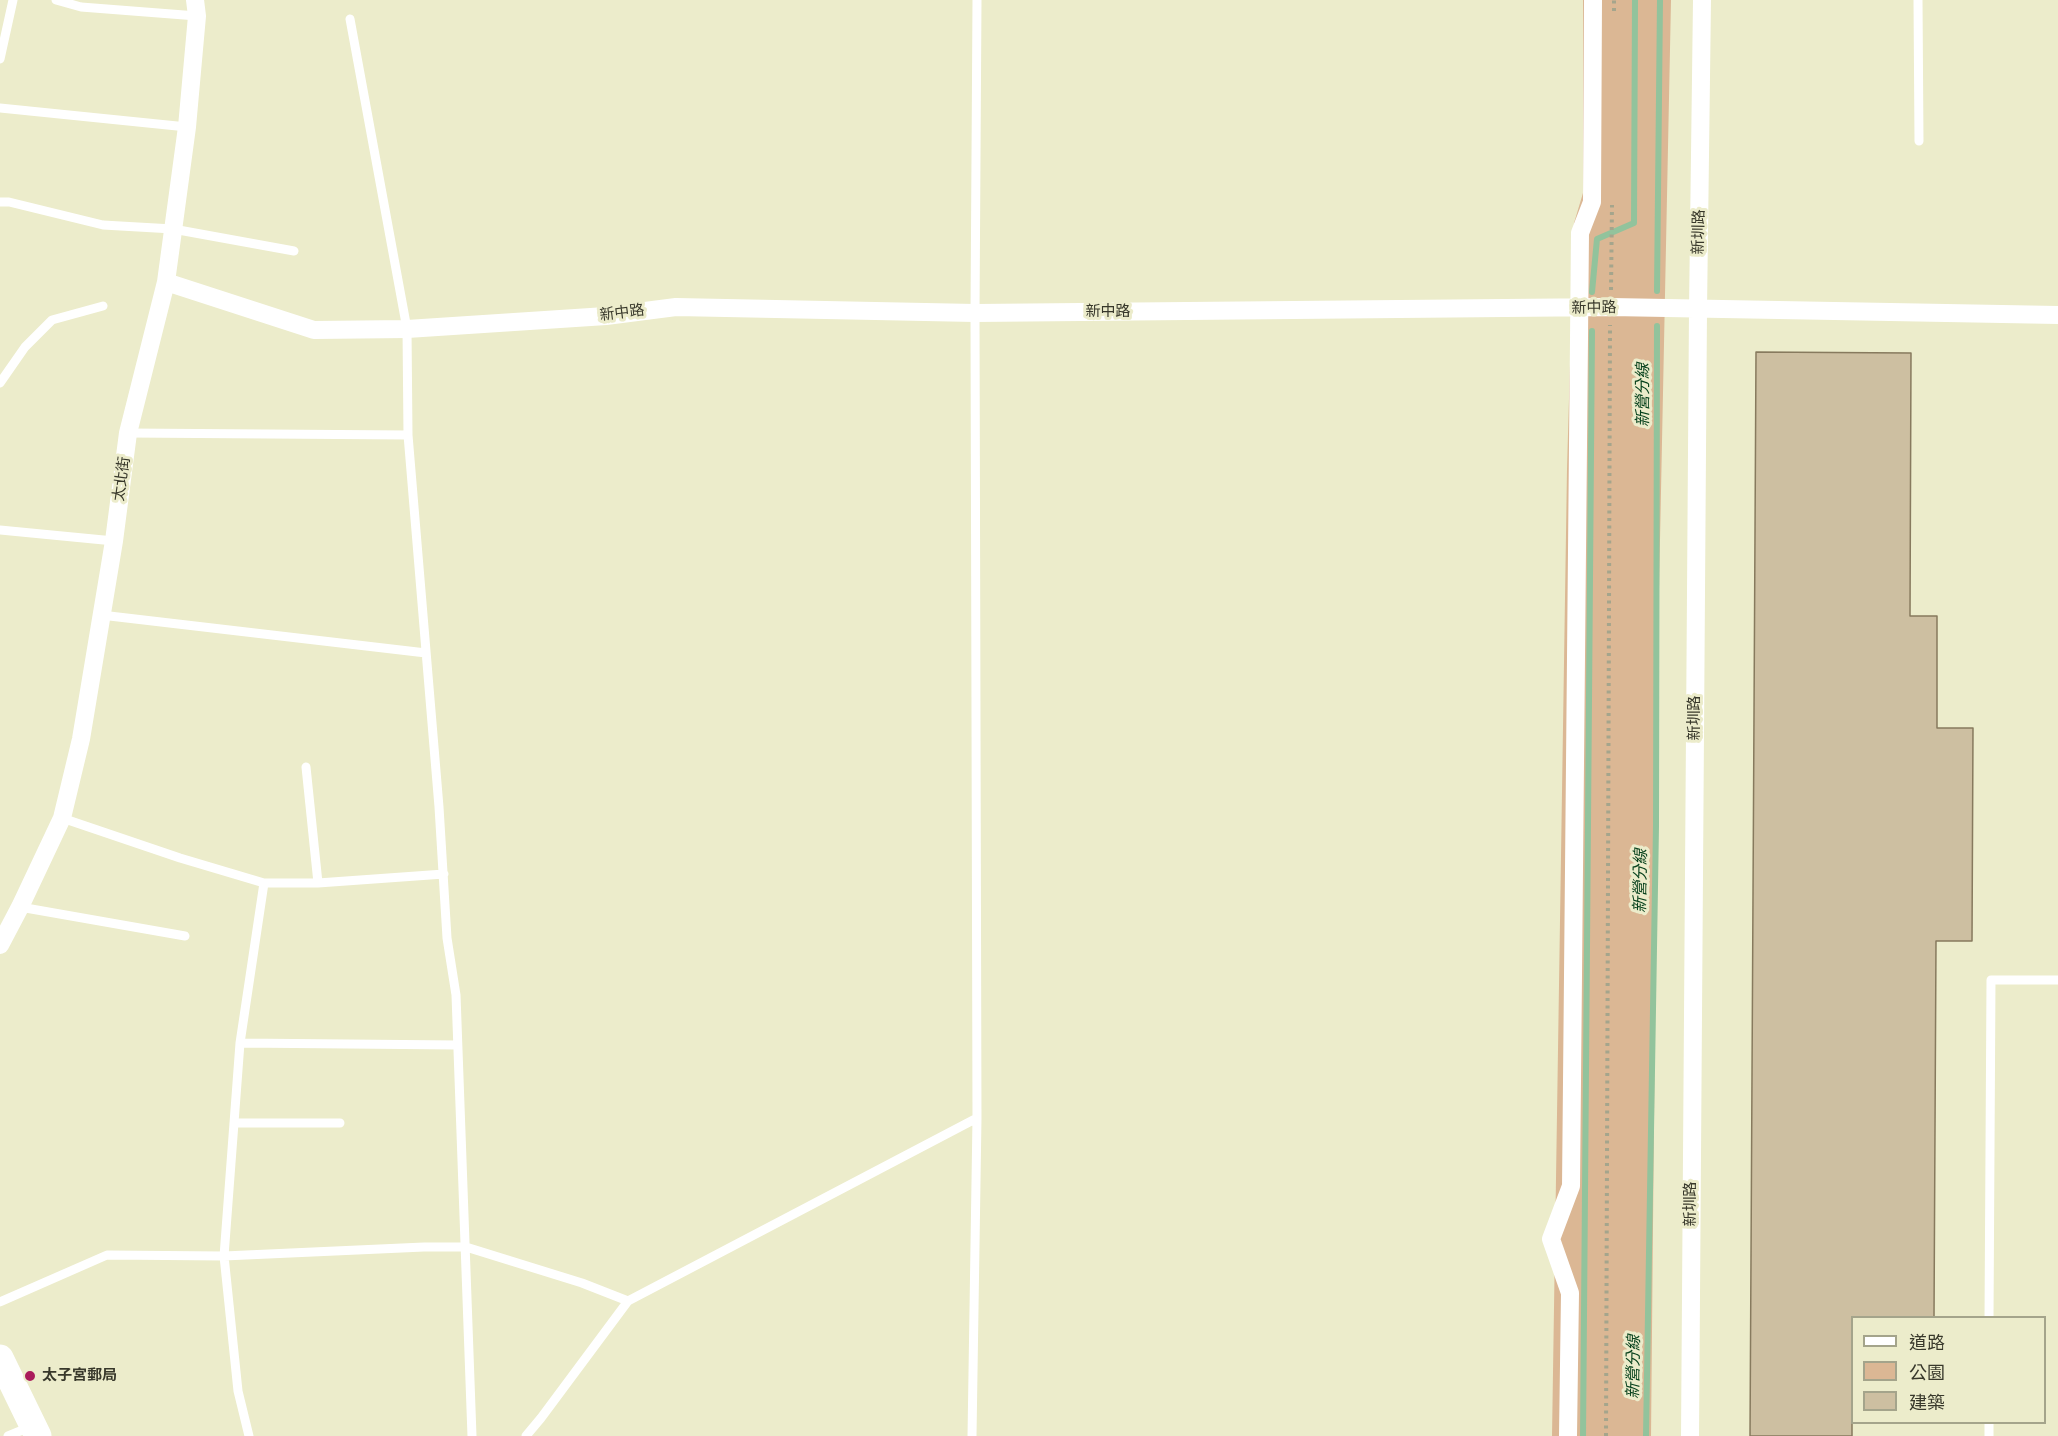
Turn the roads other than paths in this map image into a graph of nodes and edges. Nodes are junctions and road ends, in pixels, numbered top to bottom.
1 (13, 0) edge
2 (56, 0) edge
3 (977, 0) edge
4 (1593, 0) edge
5 (1702, 0) edge
6 (1918, 0) edge
7 (196, 8) edge
8 (350, 19) dead end
9 (0, 59) edge
10 (0, 108) edge
11 (187, 127) junction
12 (1919, 141) dead end
13 (0, 202) edge
14 (173, 228) junction
15 (294, 251) dead end
16 (166, 282) junction
17 (103, 306) dead end
18 (1580, 308) junction
19 (1698, 310) junction
20 (975, 313) junction
21 (2058, 315) edge
22 (407, 329) junction
23 (0, 383) edge
24 (129, 433) junction
25 (408, 435) junction
26 (0, 530) edge
27 (114, 541) junction
28 (100, 615) junction
29 (426, 653) junction
30 (306, 767) dead end
31 (62, 818) junction
32 (444, 874) junction
33 (264, 883) junction
34 (318, 883) junction
35 (20, 907) junction
36 (185, 936) dead end
37 (0, 945) edge
38 (2058, 980) edge
39 (240, 1043) junction
40 (457, 1045) junction
41 (977, 1118) junction
42 (235, 1123) junction
43 (340, 1123) dead end
44 (466, 1246) junction
45 (224, 1256) junction
46 (628, 1301) junction
47 (0, 1302) edge
48 (1989, 1316) edge
49 (0, 1358) edge
50 (35, 1431) edge
51 (8, 1436) edge
52 (249, 1436) edge
53 (472, 1436) edge
54 (526, 1436) edge
55 (972, 1436) edge
56 (1568, 1436) edge
57 (1690, 1436) edge

1 - 9 lane
2 - 7 lane
3 - 20 lane
4 - 18 street
5 - 19 street, 新圳路
6 - 12 lane
7 - 11 street, 太北街
8 - 22 lane
10 - 11 lane
11 - 14 street, 太北街
13 - 14 lane
14 - 15 lane
14 - 16 street, 太北街
16 - 22 street, 新中路
16 - 24 street, 太北街
17 - 23 lane
18 - 19 street, 新中路
18 - 20 street, 新中路
18 - 56 street
19 - 21 street, 新中路
19 - 57 street, 新圳路
20 - 22 street, 新中路
20 - 41 lane
22 - 25 lane
24 - 25 lane
24 - 27 street, 太北街
25 - 29 lane
26 - 27 lane
27 - 28 street, 太北街
28 - 29 lane
28 - 31 street, 太北街
29 - 32 lane
30 - 34 lane
31 - 33 lane
31 - 35 street, 太北街
32 - 34 lane
32 - 40 lane
33 - 34 lane
33 - 39 lane
35 - 36 lane
35 - 37 street, 太北街
38 - 48 lane
39 - 40 lane
39 - 42 lane
40 - 44 lane
41 - 46 lane
41 - 55 lane
42 - 43 lane
42 - 45 lane
44 - 45 lane
44 - 46 lane
44 - 53 lane
45 - 47 lane
45 - 52 lane
46 - 54 lane
49 - 50 street
50 - 51 lane

